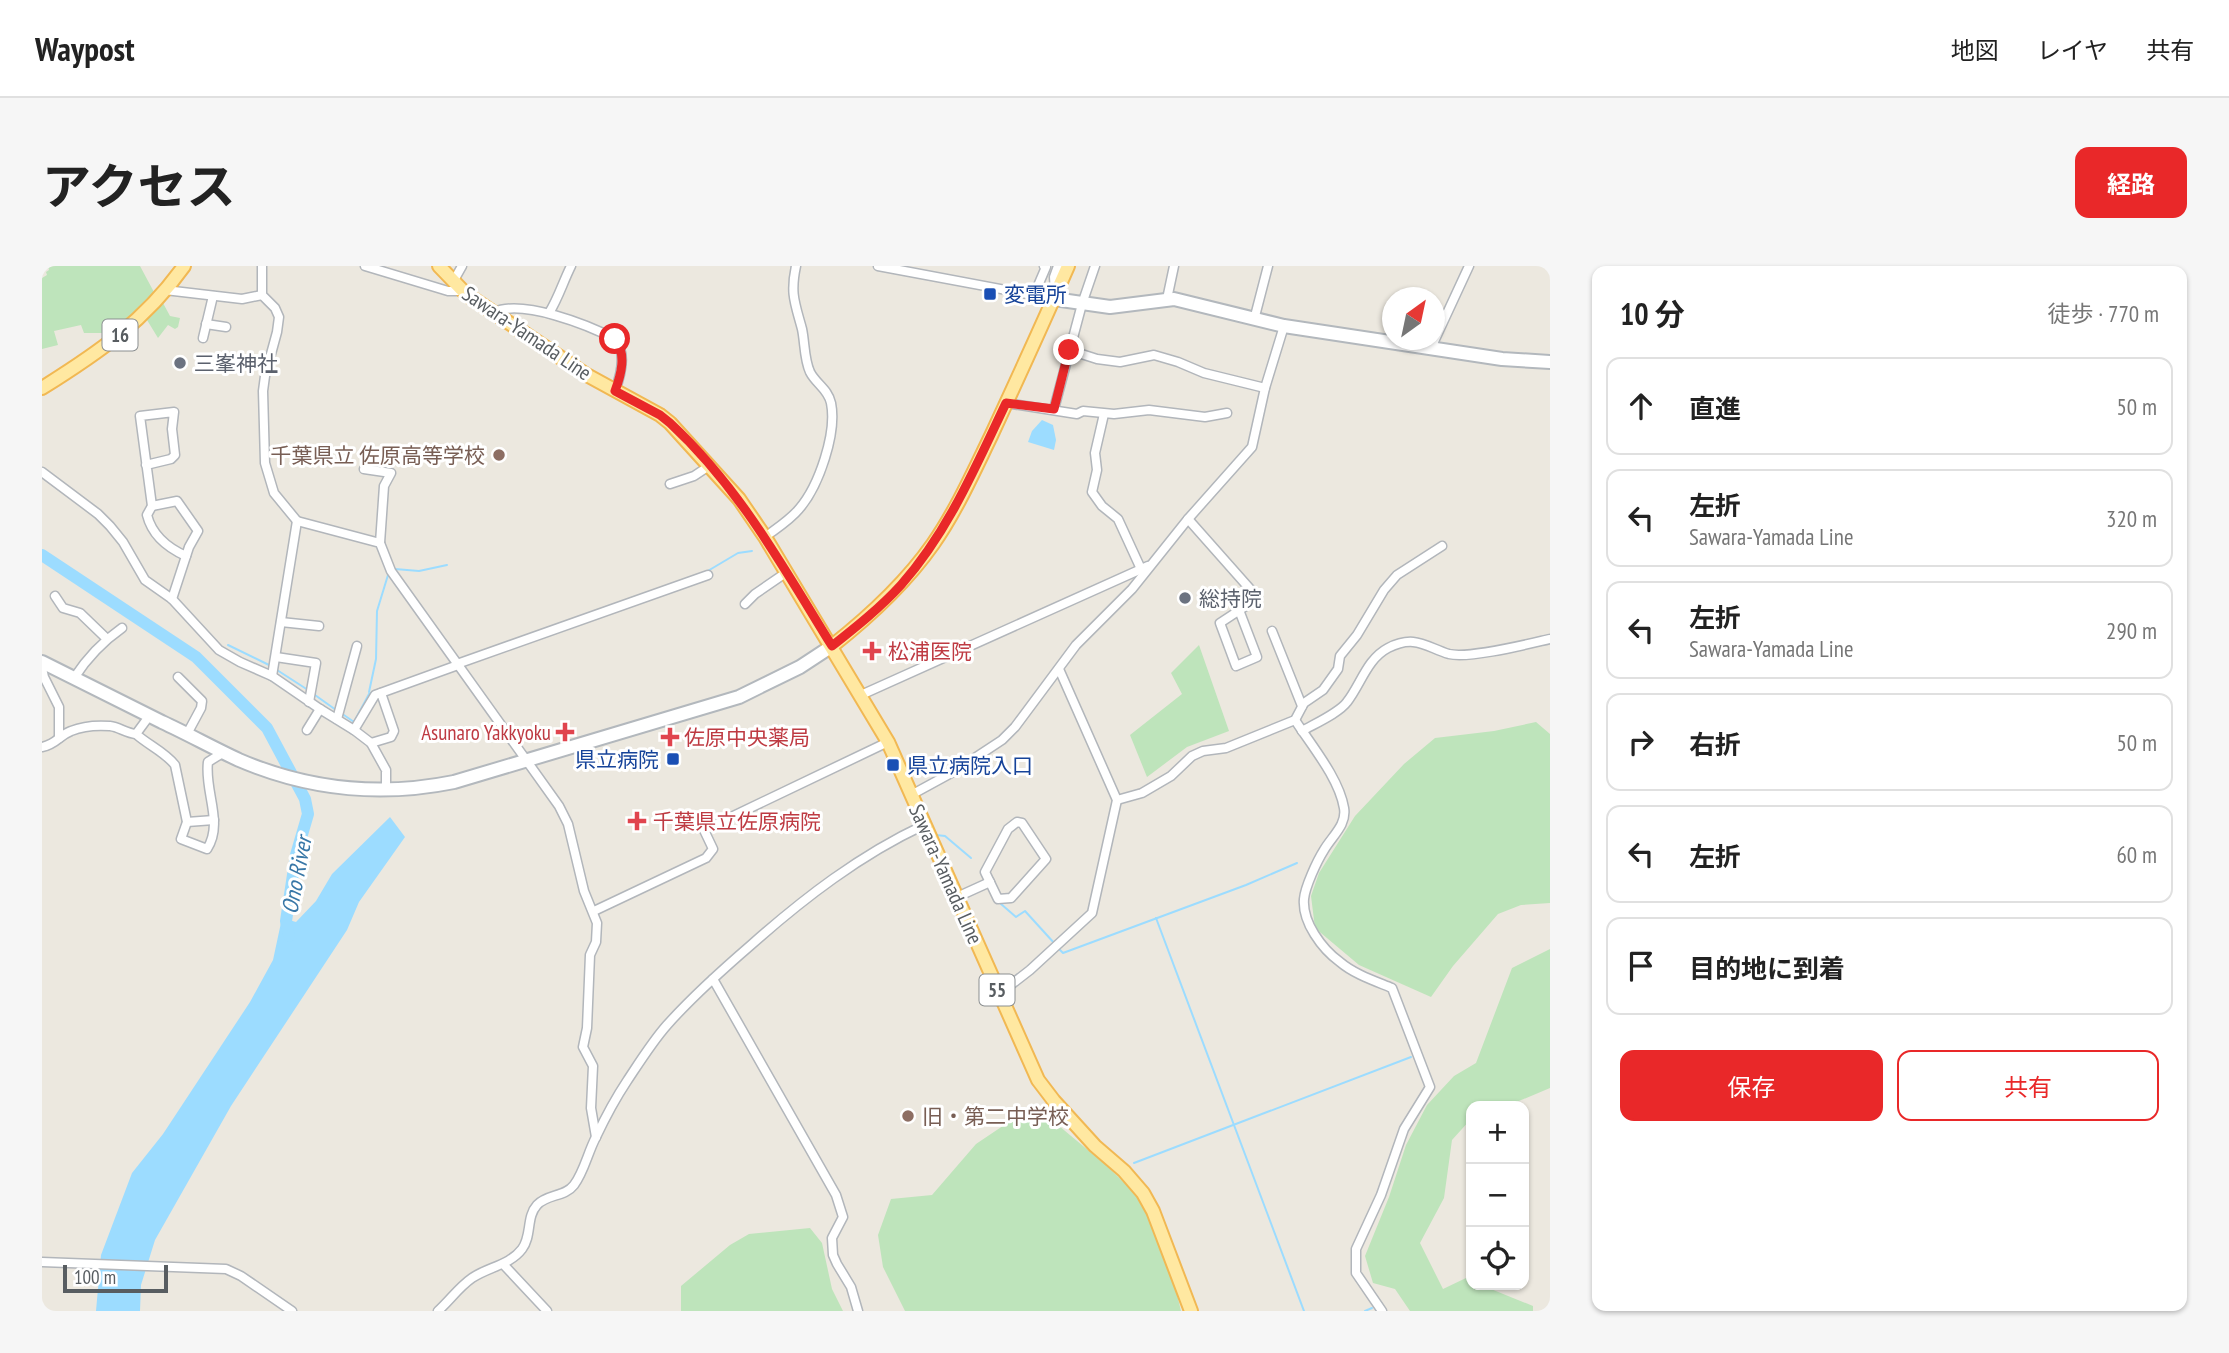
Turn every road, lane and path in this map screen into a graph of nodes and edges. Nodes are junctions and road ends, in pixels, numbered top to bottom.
1 (184, 266) edge
2 (262, 266) edge
3 (365, 266) edge
4 (439, 266) edge
5 (462, 266) edge
6 (571, 266) edge
7 (796, 266) edge
8 (878, 266) edge
9 (1044, 266) edge
10 (1058, 266) edge
11 (1068, 266) edge
12 (1095, 266) edge
13 (1174, 266) edge
14 (1268, 266) edge
15 (1469, 266) edge
16 (895, 267) edge
17 (453, 282) junction
18 (165, 290) junction
19 (463, 291) junction
20 (262, 295) junction
21 (213, 296) junction
22 (1034, 296) junction
23 (1055, 297) junction
24 (1167, 299) junction
25 (1082, 304) junction
26 (198, 310) dead end
27 (209, 312) junction
28 (494, 312) junction
29 (549, 313) junction
30 (1445, 318) edge
31 (1254, 320) junction
32 (194, 325) dead end
33 (206, 326) junction
34 (1284, 326) junction
35 (226, 327) dead end
36 (203, 338) dead end
37 (1382, 341) edge
38 (1069, 350) junction
39 (1444, 350) edge
40 (1550, 362) edge
41 (42, 388) edge
42 (1265, 388) junction
43 (615, 391) junction
44 (1006, 403) junction
45 (1054, 409) junction
46 (1227, 413) dead end
47 (1104, 414) junction
48 (146, 464) junction
49 (709, 466) junction
50 (364, 469) dead end
51 (42, 472) edge
52 (670, 484) dead end
53 (152, 506) junction
54 (1188, 519) junction
55 (297, 520) junction
56 (765, 537) junction
57 (380, 544) junction
58 (1443, 546) dead end
59 (186, 556) junction
60 (1151, 565) junction
61 (1141, 569) junction
62 (787, 572) junction
63 (708, 575) dead end
64 (55, 596) dead end
65 (172, 598) junction
66 (744, 604) dead end
67 (1239, 610) junction
68 (281, 622) junction
69 (319, 626) dead end
70 (122, 628) dead end
71 (1272, 631) dead end
72 (107, 639) junction
73 (1550, 639) edge
74 (357, 646) dead end
75 (832, 646) junction
76 (42, 662) edge
77 (456, 664) junction
78 (274, 667) junction
79 (42, 668) edge
80 (1059, 668) junction
81 (178, 677) dead end
82 (74, 678) junction
83 (381, 693) junction
84 (861, 695) junction
85 (309, 702) junction
86 (1303, 706) junction
87 (320, 709) junction
88 (150, 715) junction
89 (337, 719) junction
90 (1295, 720) junction
91 (307, 730) dead end
92 (354, 730) junction
93 (1302, 731) junction
94 (136, 734) junction
95 (187, 734) junction
96 (59, 738) junction
97 (888, 742) junction
98 (371, 743) junction
99 (42, 747) edge
100 (224, 752) junction
101 (527, 762) junction
102 (386, 791) junction
103 (911, 795) junction
104 (1117, 800) junction
105 (214, 820) junction
106 (187, 822) junction
107 (925, 825) junction
108 (990, 882) junction
109 (957, 897) junction
110 (594, 911) junction
111 (713, 979) junction
112 (999, 994) junction
113 (596, 1137) junction
114 (42, 1262) edge
115 (503, 1264) junction
116 (292, 1311) edge
117 (438, 1311) edge
118 (547, 1311) edge
119 (858, 1311) edge
120 (1191, 1311) edge
121 (1382, 1311) edge

1 - 18 main road, 16
2 - 20 street
3 - 19 street
4 - 17 main road, Sawara-Yamada Line / 55
5 - 17 street
6 - 29 street
7 - 56 street
8 - 16 street
9 - 22 street
10 - 23 street
11 - 23 main road
12 - 25 street
13 - 24 street
14 - 31 street
15 - 30 street
16 - 22 street
17 - 19 main road, Sawara-Yamada Line / 55
18 - 21 street
18 - 41 main road, 16
19 - 28 main road, Sawara-Yamada Line / 55
20 - 21 street
20 - 55 street
21 - 27 street
22 - 23 street
23 - 25 street
23 - 44 main road
24 - 25 street
24 - 31 street
25 - 38 street
26 - 27 street
27 - 33 street
28 - 29 street
28 - 43 main road, Sawara-Yamada Line / 55
29 - 43 street
31 - 34 street
32 - 33 street
33 - 35 street
33 - 36 street
34 - 37 street
34 - 42 street
38 - 42 street
38 - 45 street
39 - 40 street
42 - 54 street
43 - 49 main road, Sawara-Yamada Line / 55
44 - 45 street
44 - 75 main road
45 - 47 street
46 - 47 street
47 - 61 street
48 - 48 street
48 - 53 street
49 - 52 street
49 - 56 main road, Sawara-Yamada Line / 55
50 - 57 street
51 - 65 street
53 - 59 street
53 - 59 street
54 - 60 street
54 - 67 street
55 - 57 street
55 - 68 street
56 - 62 main road, Sawara-Yamada Line / 55
57 - 77 street
58 - 86 street
59 - 65 street
60 - 61 street
60 - 80 street
61 - 84 street
62 - 66 street
62 - 75 main road, Sawara-Yamada Line / 55
63 - 77 street
64 - 72 street
65 - 78 street
67 - 67 street
68 - 69 street
68 - 78 street
70 - 72 street
71 - 86 street
72 - 82 street
73 - 93 street
74 - 89 street
75 - 84 main road, Sawara-Yamada Line / 55
75 - 101 street
76 - 79 street
76 - 82 street
77 - 83 street
77 - 101 street
78 - 85 street
78 - 85 street
79 - 96 street
80 - 103 street
80 - 104 street
81 - 95 street
82 - 88 street
83 - 92 street
83 - 98 street
84 - 97 main road, Sawara-Yamada Line / 55
85 - 87 street
86 - 90 street
87 - 89 street
87 - 91 street
88 - 94 street
88 - 95 street
89 - 92 street
90 - 93 street
90 - 104 street
92 - 98 street
93 - 121 street
94 - 96 street
94 - 106 street
95 - 100 street
96 - 99 street
97 - 103 main road, Sawara-Yamada Line / 55
97 - 110 street
98 - 102 street
100 - 102 street
100 - 105 street
101 - 102 street
101 - 110 street
103 - 107 main road, Sawara-Yamada Line / 55
104 - 112 street
105 - 106 street
105 - 106 street
107 - 109 main road, Sawara-Yamada Line / 55
107 - 111 street
108 - 108 street
108 - 109 street
109 - 112 main road, Sawara-Yamada Line / 55
110 - 113 street
111 - 113 street
111 - 119 street
112 - 120 main road, Sawara-Yamada Line / 55
113 - 115 street
114 - 116 street
115 - 117 street
115 - 118 street

